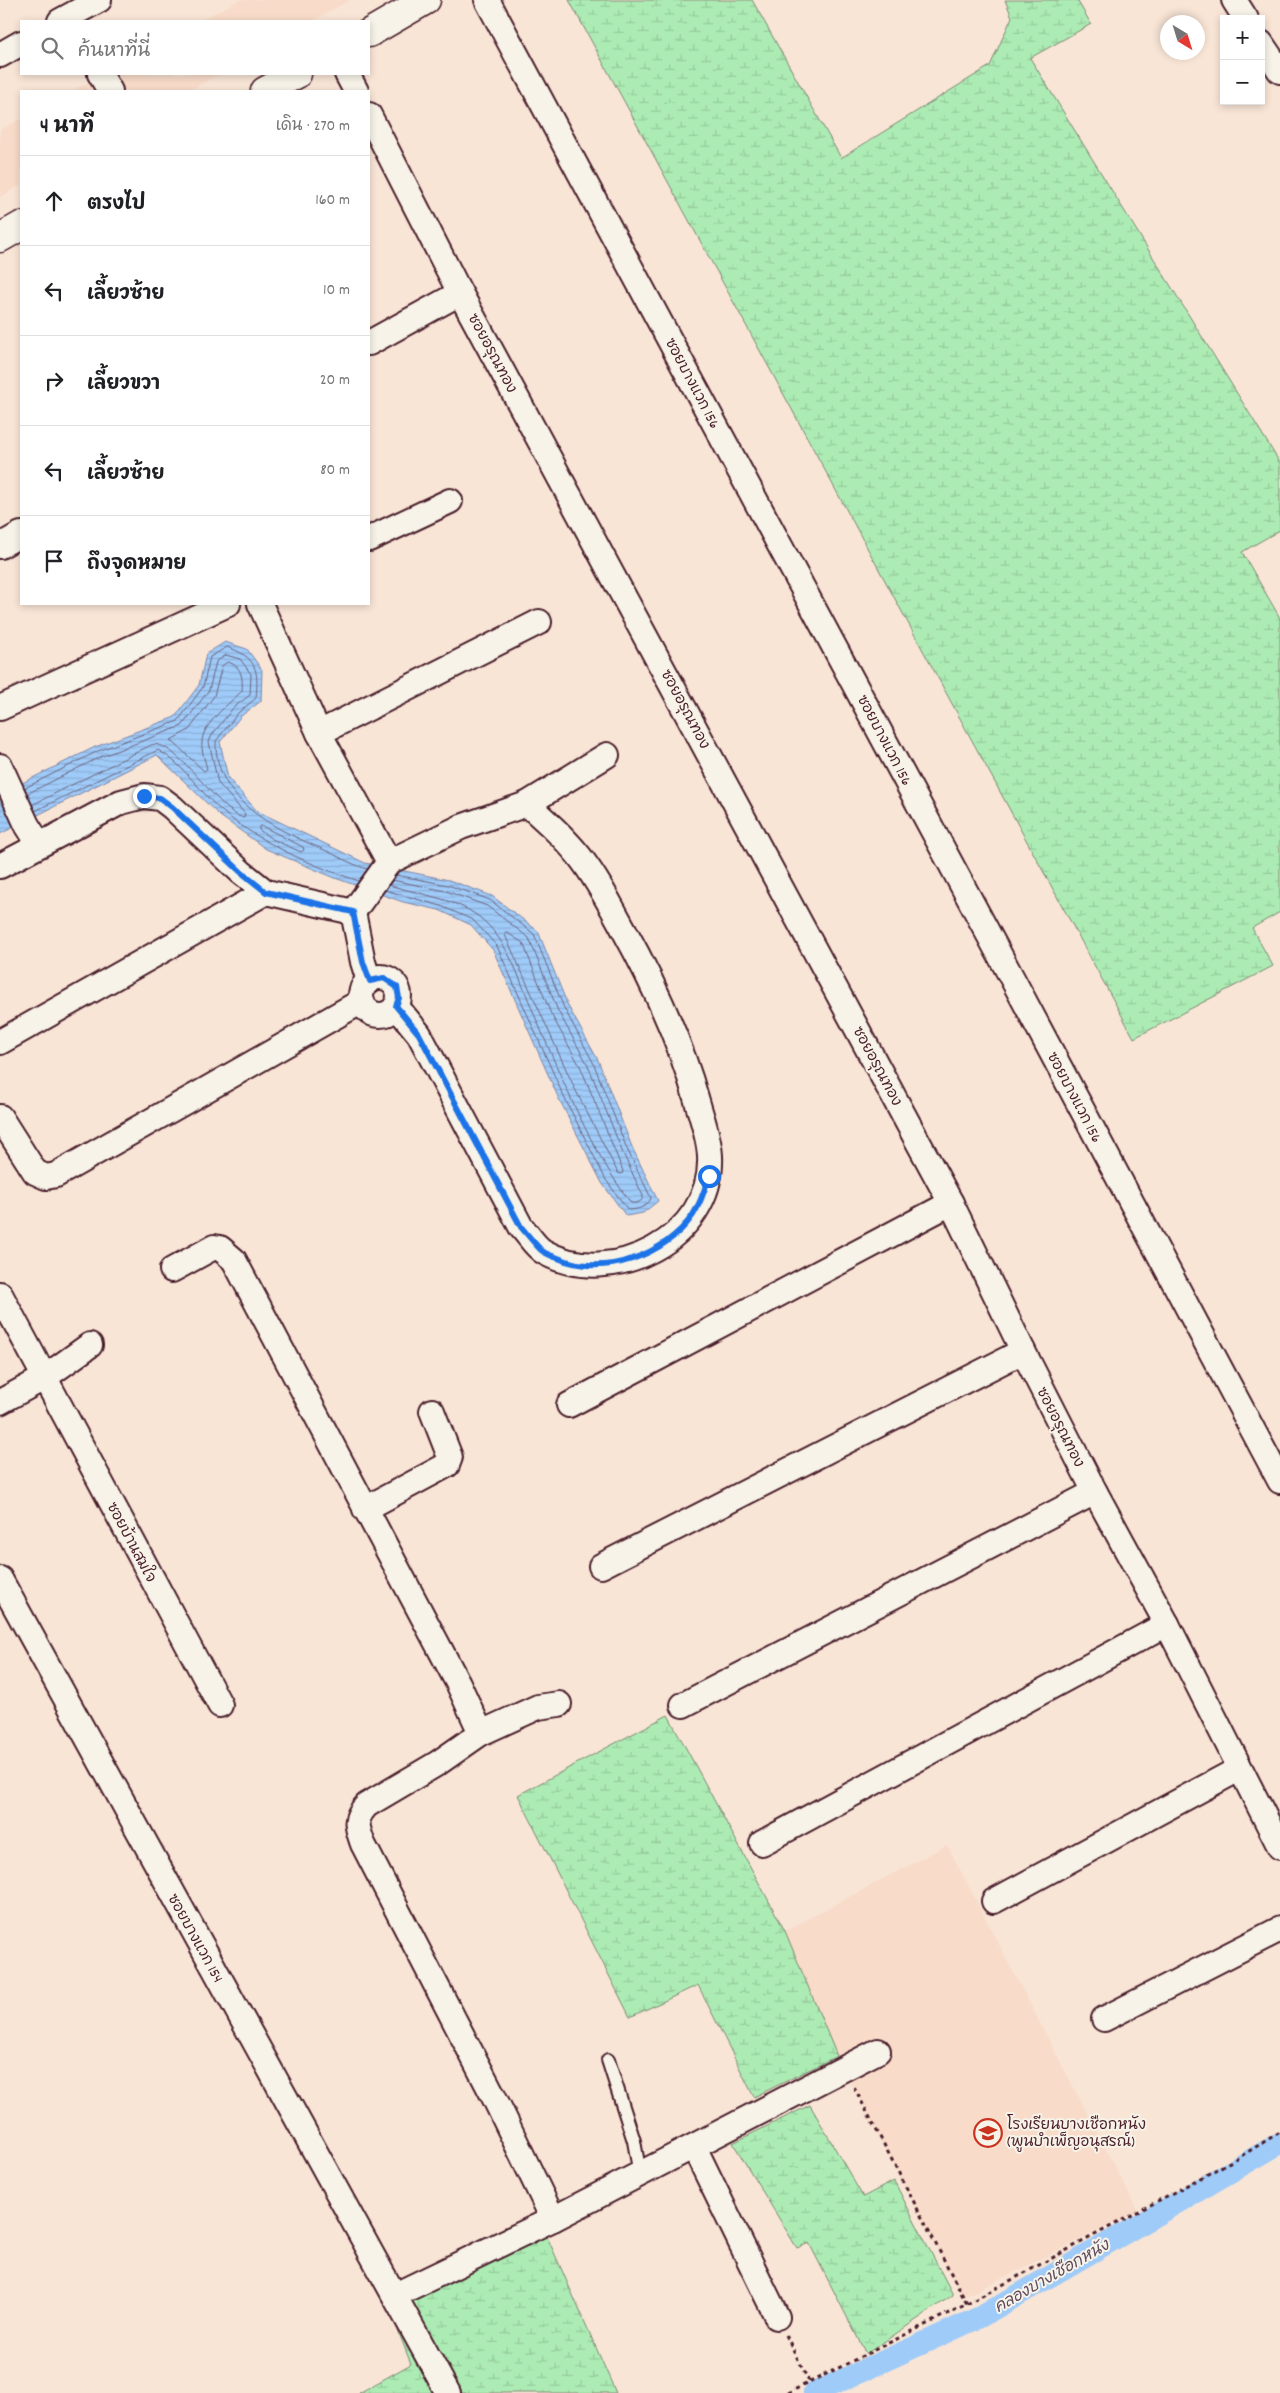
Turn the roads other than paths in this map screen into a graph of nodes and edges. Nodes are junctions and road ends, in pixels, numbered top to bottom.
1 (99, 0) edge
2 (426, 0) edge
3 (487, 0) edge
4 (1234, 0) edge
5 (66, 15) edge
6 (1243, 15) edge
7 (370, 32) edge
8 (20, 44) edge
9 (1265, 49) edge
10 (0, 55) edge
11 (1280, 71) edge
12 (101, 75) edge
13 (295, 75) edge
14 (348, 75) edge
15 (109, 90) edge
16 (267, 90) edge
17 (355, 90) edge
18 (370, 117) edge
19 (20, 227) edge
20 (0, 238) edge
21 (460, 293) junction
22 (370, 342) edge
23 (450, 501) dead end
24 (20, 535) edge
25 (370, 539) edge
26 (0, 546) edge
27 (226, 605) edge
28 (260, 605) edge
29 (538, 622) dead end
30 (0, 708) edge
31 (319, 733) junction
32 (607, 755) dead end
33 (4, 773) edge
34 (527, 804) junction
35 (33, 835) junction
36 (388, 864) junction
37 (0, 866) edge
38 (266, 892) junction
39 (353, 912) junction
40 (366, 991) junction
41 (0, 1042) edge
42 (0, 1117) edge
43 (951, 1203) junction
44 (172, 1270) dead end
45 (0, 1294) edge
46 (90, 1345) dead end
47 (1022, 1351) junction
48 (44, 1378) junction
49 (0, 1402) edge
50 (569, 1406) dead end
51 (432, 1411) dead end
52 (1280, 1481) edge
53 (1094, 1492) junction
54 (365, 1509) junction
55 (601, 1566) dead end
56 (0, 1579) edge
57 (1167, 1624) junction
58 (559, 1704) dead end
59 (220, 1705) dead end
60 (683, 1705) dead end
61 (481, 1733) junction
62 (1239, 1770) junction
63 (762, 1844) dead end
64 (1280, 1847) edge
65 (994, 1901) dead end
66 (1280, 1929) edge
67 (1104, 2019) dead end
68 (878, 2051) dead end
69 (608, 2060) dead end
70 (694, 2147) junction
71 (640, 2175) junction
72 (553, 2219) junction
73 (395, 2295) junction
74 (777, 2317) road end
75 (448, 2393) edge

1 - 5 street
2 - 7 main road
3 - 52 street, ซอยบางแวก 156
4 - 6 street
8 - 10 street
9 - 11 street
12 - 15 street
13 - 16 main road
14 - 17 street
18 - 21 street, ซอยอรุณทอง
19 - 20 main road
21 - 22 street
21 - 43 street, ซอยอรุณทอง
23 - 25 street
24 - 26 street
27 - 30 street
28 - 31 street
29 - 31 street
31 - 36 street
32 - 34 street
33 - 35 street
34 - 36 street
34 - 40 street
35 - 37 street
35 - 38 street
36 - 39 street
38 - 39 street
38 - 41 street
39 - 40 street
40 - 42 street
43 - 47 street, ซอยอรุณทอง
43 - 50 street
44 - 54 street
45 - 48 street, ซอยบ้านสมใจ
46 - 48 street
47 - 53 street, ซอยอรุณทอง
47 - 55 street
48 - 49 street
48 - 59 street, ซอยบ้านสมใจ
51 - 54 street
53 - 57 street, ซอยอรุณทอง
53 - 60 street
54 - 61 street
56 - 73 street, ซอยบางแวก 154
57 - 62 street, ซอยอรุณทอง
57 - 63 street
58 - 61 street
61 - 72 street
62 - 64 street, ซอยอรุณทอง
62 - 65 street
66 - 67 street
68 - 70 street
69 - 71 lane
70 - 71 street
70 - 74 street
71 - 72 street
72 - 73 street
73 - 75 street, ซอยบางแวก 154

